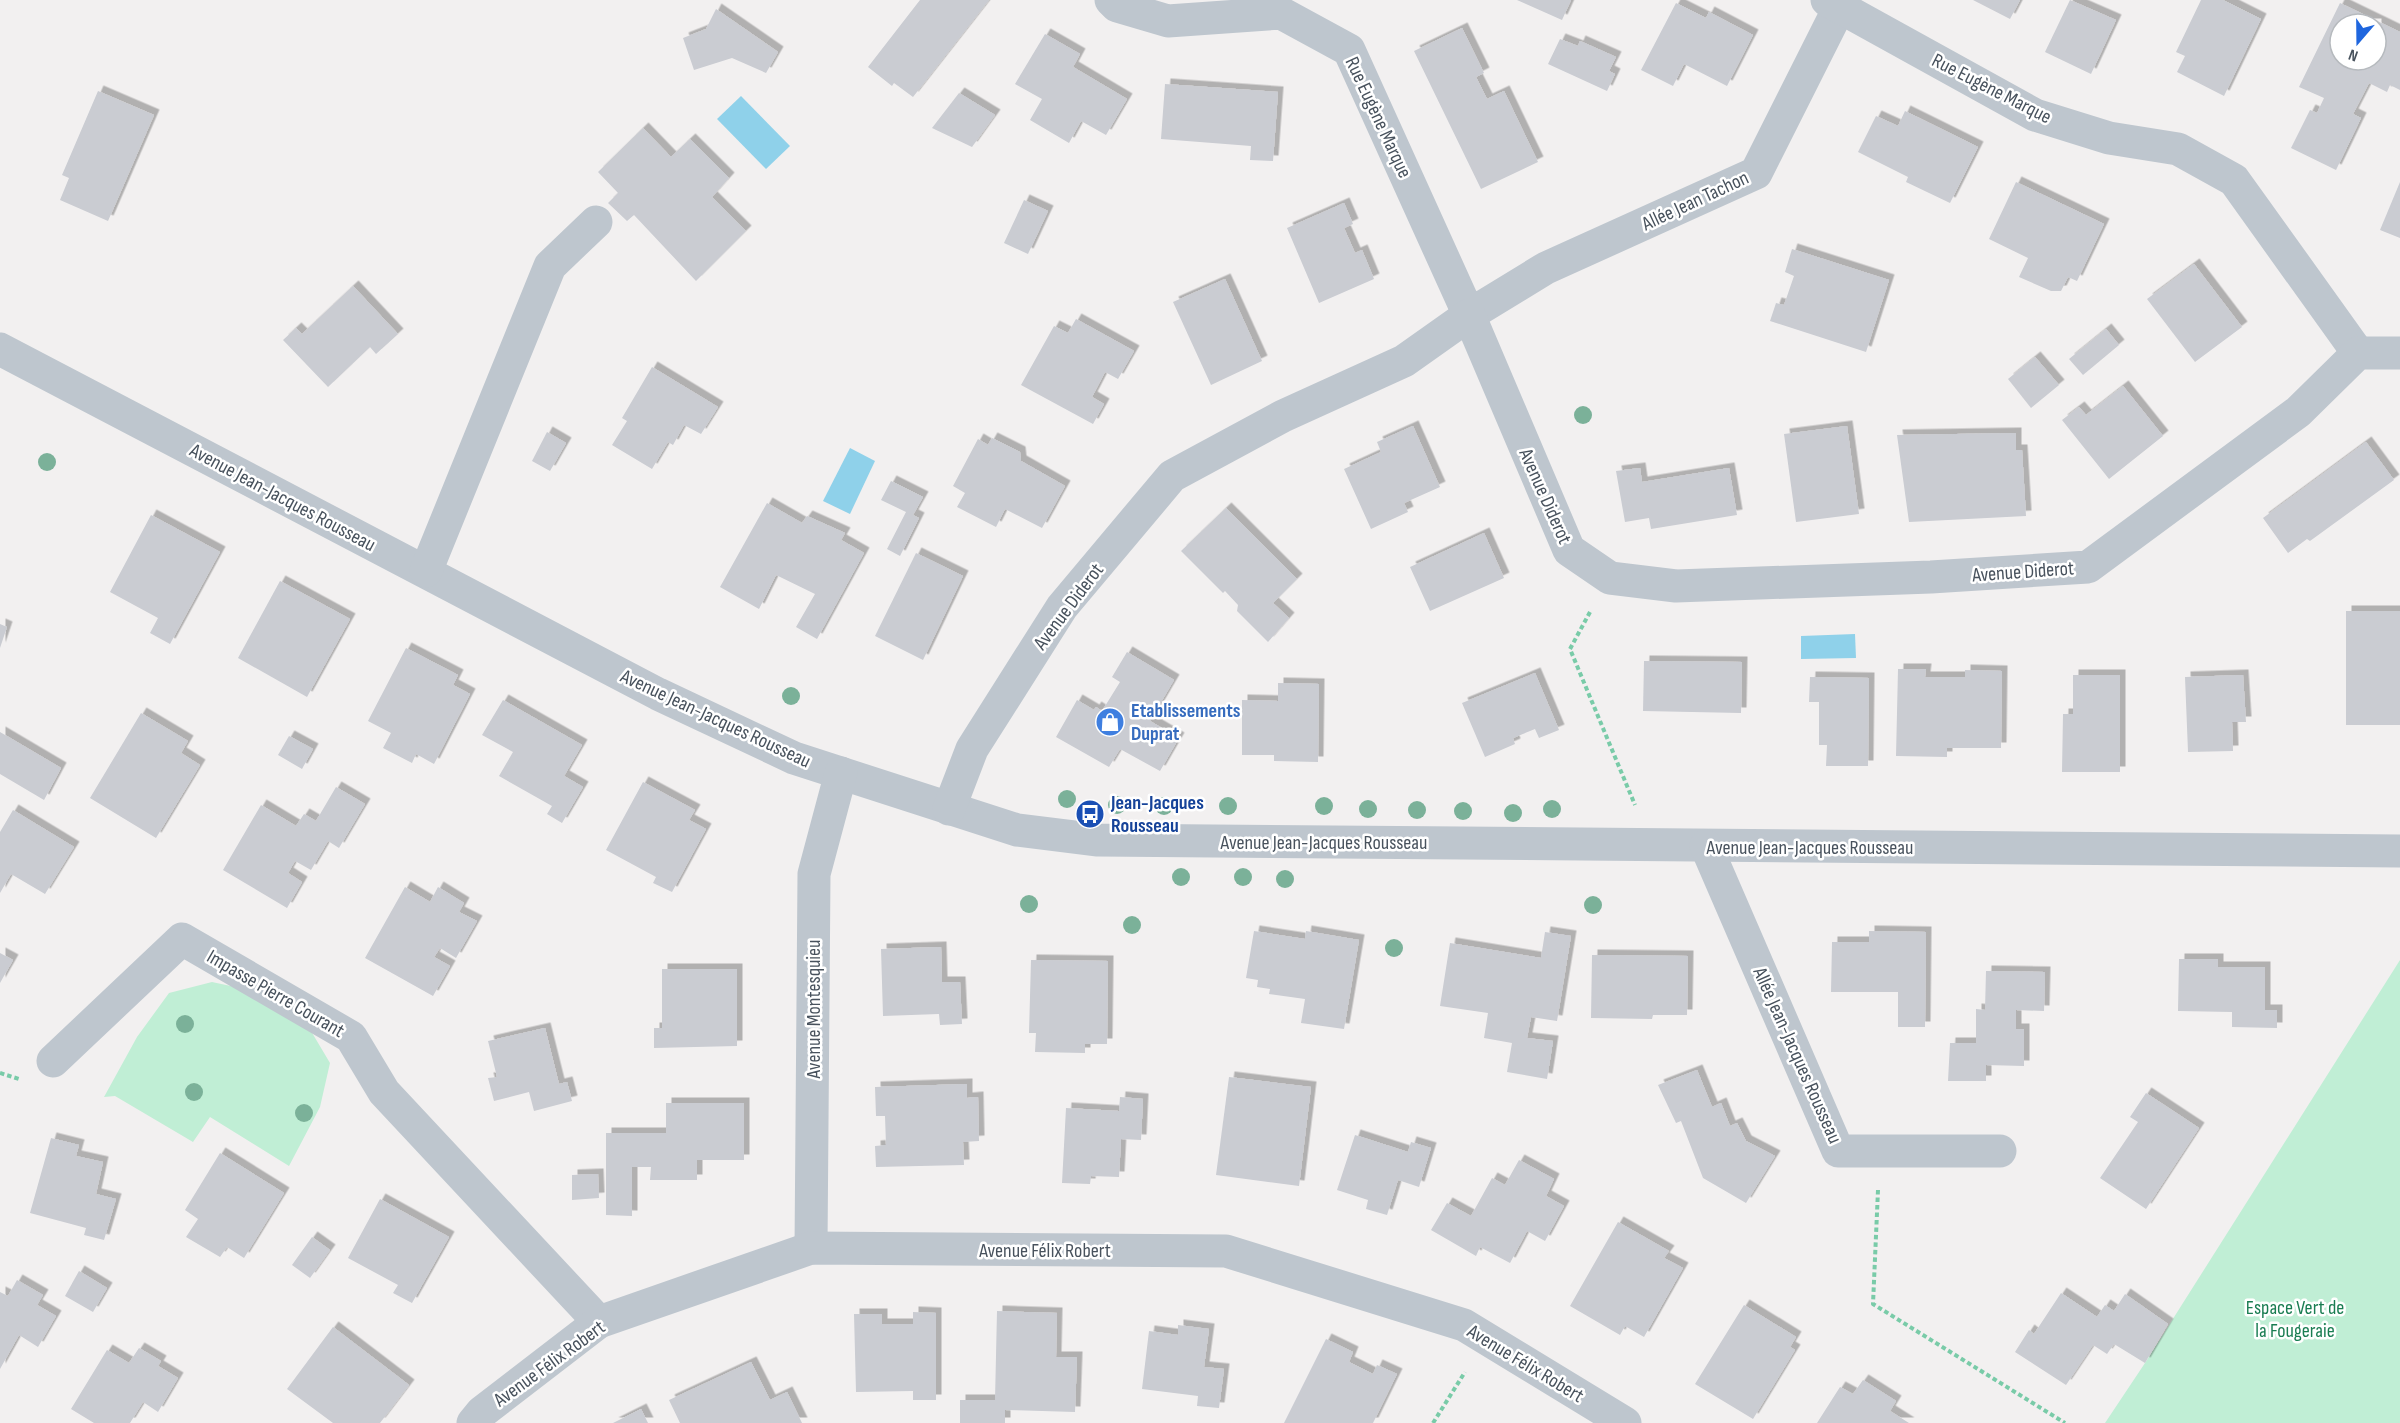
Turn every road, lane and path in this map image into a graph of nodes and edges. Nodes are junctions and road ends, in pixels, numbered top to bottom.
1 (1110, 0) edge
2 (1837, 2) edge
3 (596, 222) dead end
4 (1469, 315) junction
5 (0, 350) edge
6 (2358, 353) junction
7 (2400, 353) edge
8 (426, 572) junction
9 (1610, 578) junction
10 (841, 773) junction
11 (949, 809) junction
12 (1652, 844) junction
13 (1707, 846) junction
14 (2400, 851) edge
15 (53, 1061) dead end
16 (1880, 1151) junction
17 (2000, 1151) dead end
18 (811, 1248) junction
19 (599, 1322) junction
20 (1486, 1339) junction
21 (473, 1423) edge
22 (1433, 1423) edge
23 (1625, 1423) edge
24 (2065, 1423) edge

1 - 4 street, Rue Eugène Marque
2 - 4 street, Allée Jean Tachon
2 - 6 street, Rue Eugène Marque
3 - 8 street
4 - 9 street, Avenue Diderot
4 - 11 street, Avenue Diderot
5 - 8 street, Avenue Jean-Jacques Rousseau
6 - 7 street
6 - 9 street, Avenue Diderot
8 - 10 street, Avenue Jean-Jacques Rousseau
9 - 12 path
10 - 11 street, Avenue Jean-Jacques Rousseau
10 - 18 street, Avenue Montesquieu
11 - 12 street, Avenue Jean-Jacques Rousseau
12 - 13 street, Avenue Jean-Jacques Rousseau
13 - 14 street, Avenue Jean-Jacques Rousseau
13 - 16 street, Allée Jean-Jacques Rousseau
15 - 19 street, Impasse Pierre Courant
16 - 17 street, Allée Jean-Jacques Rousseau
16 - 24 path
18 - 19 street, Avenue Félix Robert
18 - 20 street, Avenue Félix Robert
19 - 21 street, Avenue Félix Robert
20 - 22 path
20 - 23 street, Avenue Félix Robert

